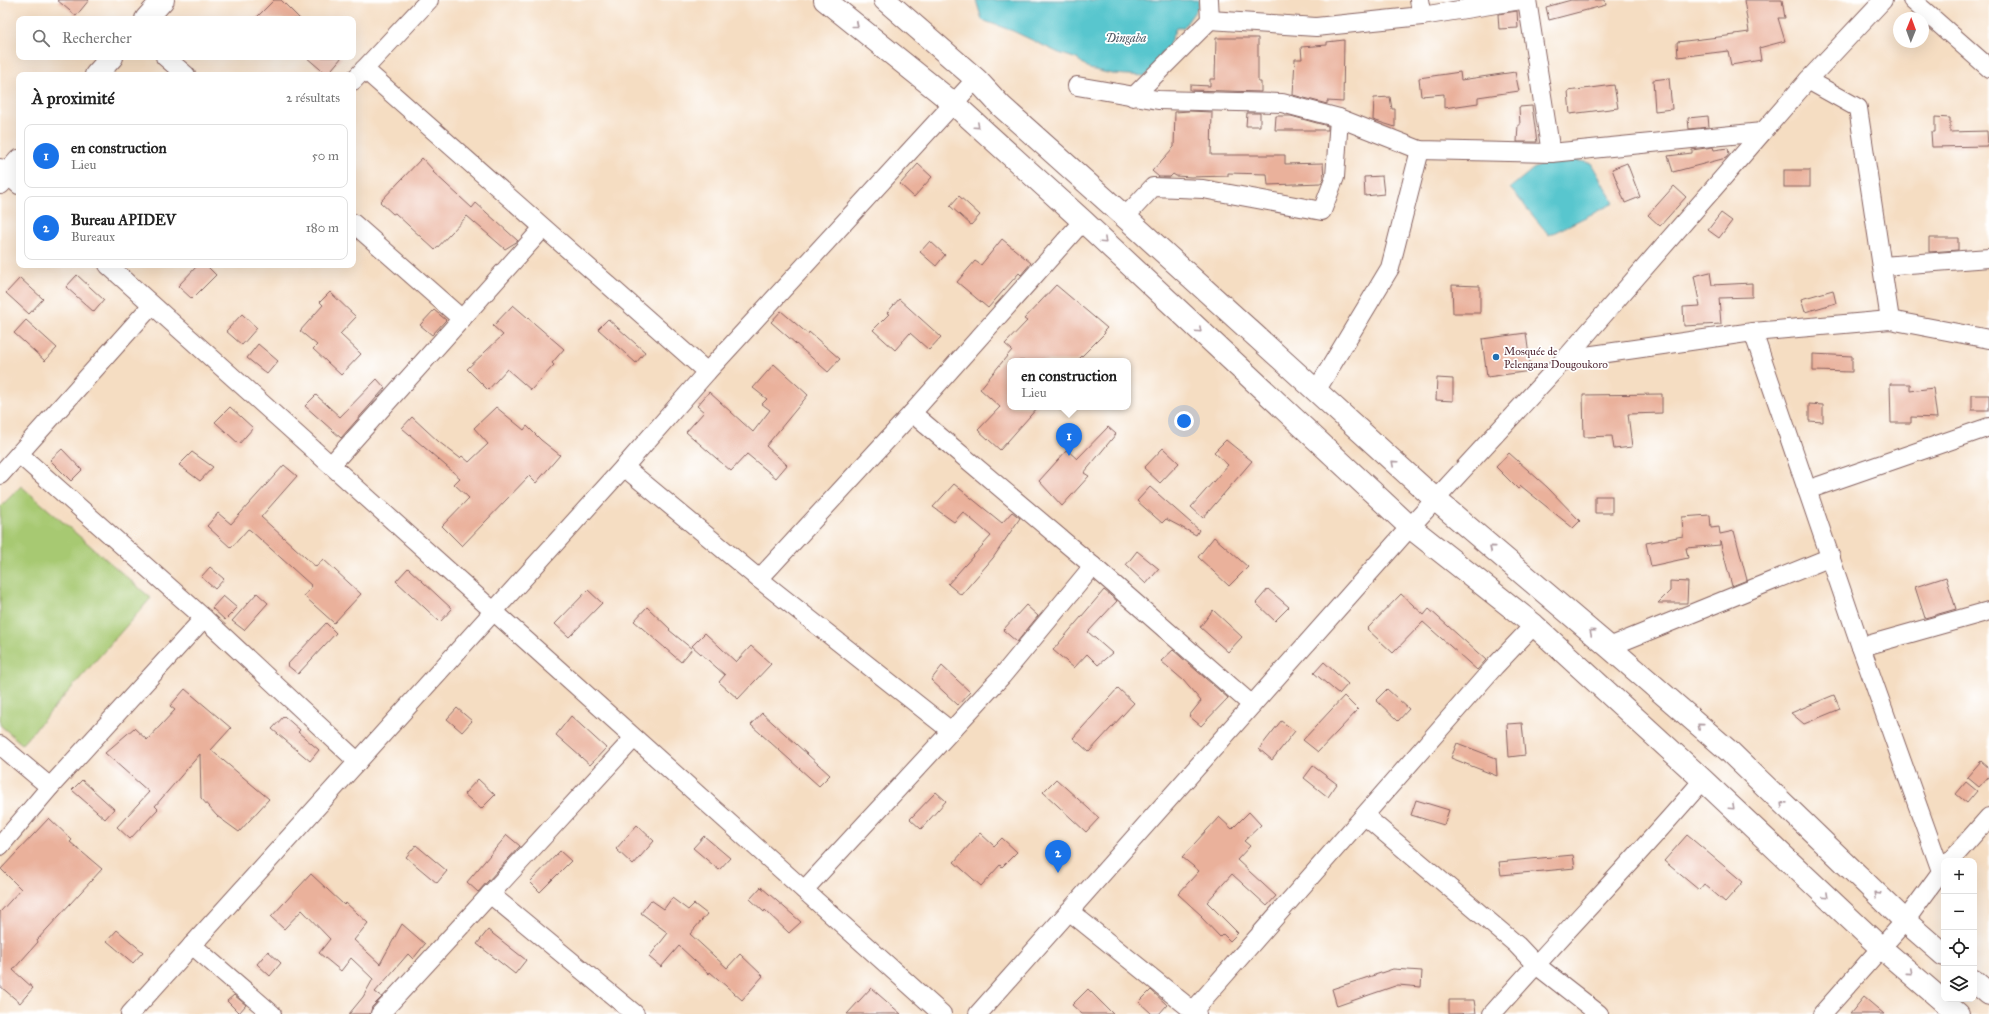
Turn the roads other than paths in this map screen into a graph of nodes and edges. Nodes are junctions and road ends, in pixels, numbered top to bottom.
1 (163, 0) edge
2 (429, 0) edge
3 (825, 0) edge
4 (885, 0) edge
5 (1209, 0) edge
6 (1522, 0) edge
7 (1527, 0) edge
8 (1883, 0) edge
9 (1912, 0) edge
10 (1421, 8) edge
11 (149, 16) edge
12 (1210, 20) junction
13 (109, 60) edge
14 (168, 60) edge
15 (1989, 68) edge
16 (99, 72) edge
17 (182, 72) edge
18 (359, 75) edge
19 (976, 79) junction
20 (1808, 80) junction
21 (1077, 86) dead end
22 (1133, 97) junction
23 (952, 103) junction
24 (1339, 118) junction
25 (1762, 132) junction
26 (1420, 150) junction
27 (1551, 153) junction
28 (1125, 216) junction
29 (1083, 221) junction
30 (356, 226) edge
31 (543, 228) junction
32 (1989, 258) edge
33 (1882, 266) junction
34 (111, 268) edge
35 (152, 305) junction
36 (462, 319) junction
37 (1890, 320) junction
38 (1753, 332) junction
39 (1989, 339) edge
40 (1565, 359) junction
41 (707, 372) junction
42 (1316, 392) junction
43 (912, 413) junction
44 (1989, 427) edge
45 (19, 454) junction
46 (330, 465) junction
47 (624, 467) junction
48 (0, 475) edge
49 (1807, 490) junction
50 (1436, 500) junction
51 (1410, 527) junction
52 (1831, 557) junction
53 (1094, 566) junction
54 (759, 579) junction
55 (1989, 611) edge
56 (494, 612) junction
57 (204, 618) junction
58 (1534, 625) junction
59 (1609, 647) junction
60 (1861, 647) junction
61 (1252, 705) junction
62 (951, 731) junction
63 (634, 738) junction
64 (0, 745) edge
65 (358, 762) junction
66 (1703, 780) junction
67 (50, 787) junction
68 (1365, 816) junction
69 (1989, 817) edge
70 (0, 846) edge
71 (1942, 858) edge
72 (1952, 858) edge
73 (1941, 872) edge
74 (804, 890) junction
75 (490, 894) junction
76 (1069, 911) junction
77 (1905, 921) junction
78 (192, 945) junction
79 (1880, 947) junction
80 (1941, 952) edge
81 (1535, 964) junction
82 (1977, 984) edge
83 (1989, 994) edge
84 (1195, 1012) edge
85 (130, 1014) edge
86 (272, 1014) edge
87 (380, 1014) edge
88 (635, 1014) edge
89 (942, 1014) edge
90 (978, 1014) edge
91 (1492, 1014) edge
92 (1599, 1014) edge
93 (1822, 1014) edge
94 (1958, 1014) edge

1 - 11 main road
2 - 18 street
3 -> 23 main road
4 - 19 main road
5 - 12 street
6 - 10 street
7 - 27 street
8 - 20 street
9 - 15 street
10 - 12 street
12 - 22 street
13 - 16 main road
14 - 17 street
18 - 31 street
19 - 23 street
19 - 28 main road
20 - 25 street
20 - 33 street
21 - 22 street
22 - 24 street
23 -> 29 main road
23 - 41 street
24 - 26 street
24 - 28 street
25 - 27 street
25 - 40 street
26 - 27 street
26 - 42 street
28 - 42 main road
29 - 43 street
29 -> 51 main road
30 - 36 street
31 - 36 street
31 - 41 street
32 - 33 street
33 - 37 street
34 - 35 street
35 - 45 street
35 - 46 street
36 - 46 street
37 - 38 street
37 - 39 street
38 - 40 street
38 - 49 street
40 - 50 street
41 - 47 street
50 -> 42 main road
43 - 53 street
43 - 54 street
44 - 49 street
45 - 48 street
45 - 57 street
46 - 56 street
47 - 54 street
47 - 56 street
49 - 52 street
50 - 51 street
59 -> 50 main road
51 - 58 main road
51 - 61 street
52 - 59 street
52 - 60 street
53 - 61 street
53 - 62 street
54 - 62 street
55 - 60 street
56 - 63 street
56 - 65 street
57 - 65 street
57 - 67 street
58 - 66 main road
58 - 68 street
77 -> 59 main road
60 - 71 street
61 - 76 street
62 - 74 street
63 - 74 street
63 - 75 street
64 - 67 street
65 - 78 street
66 -> 79 main road
66 - 81 street
67 - 70 street
68 - 81 street
68 - 84 street
69 - 72 street
73 - 77 street
74 - 89 street
75 - 87 street
75 - 88 street
76 - 84 street
76 - 90 street
77 - 79 street
77 - 80 main road
78 - 85 street
78 - 86 street
79 - 93 street
79 -> 94 main road
81 - 91 street
81 - 92 street
82 - 83 main road

